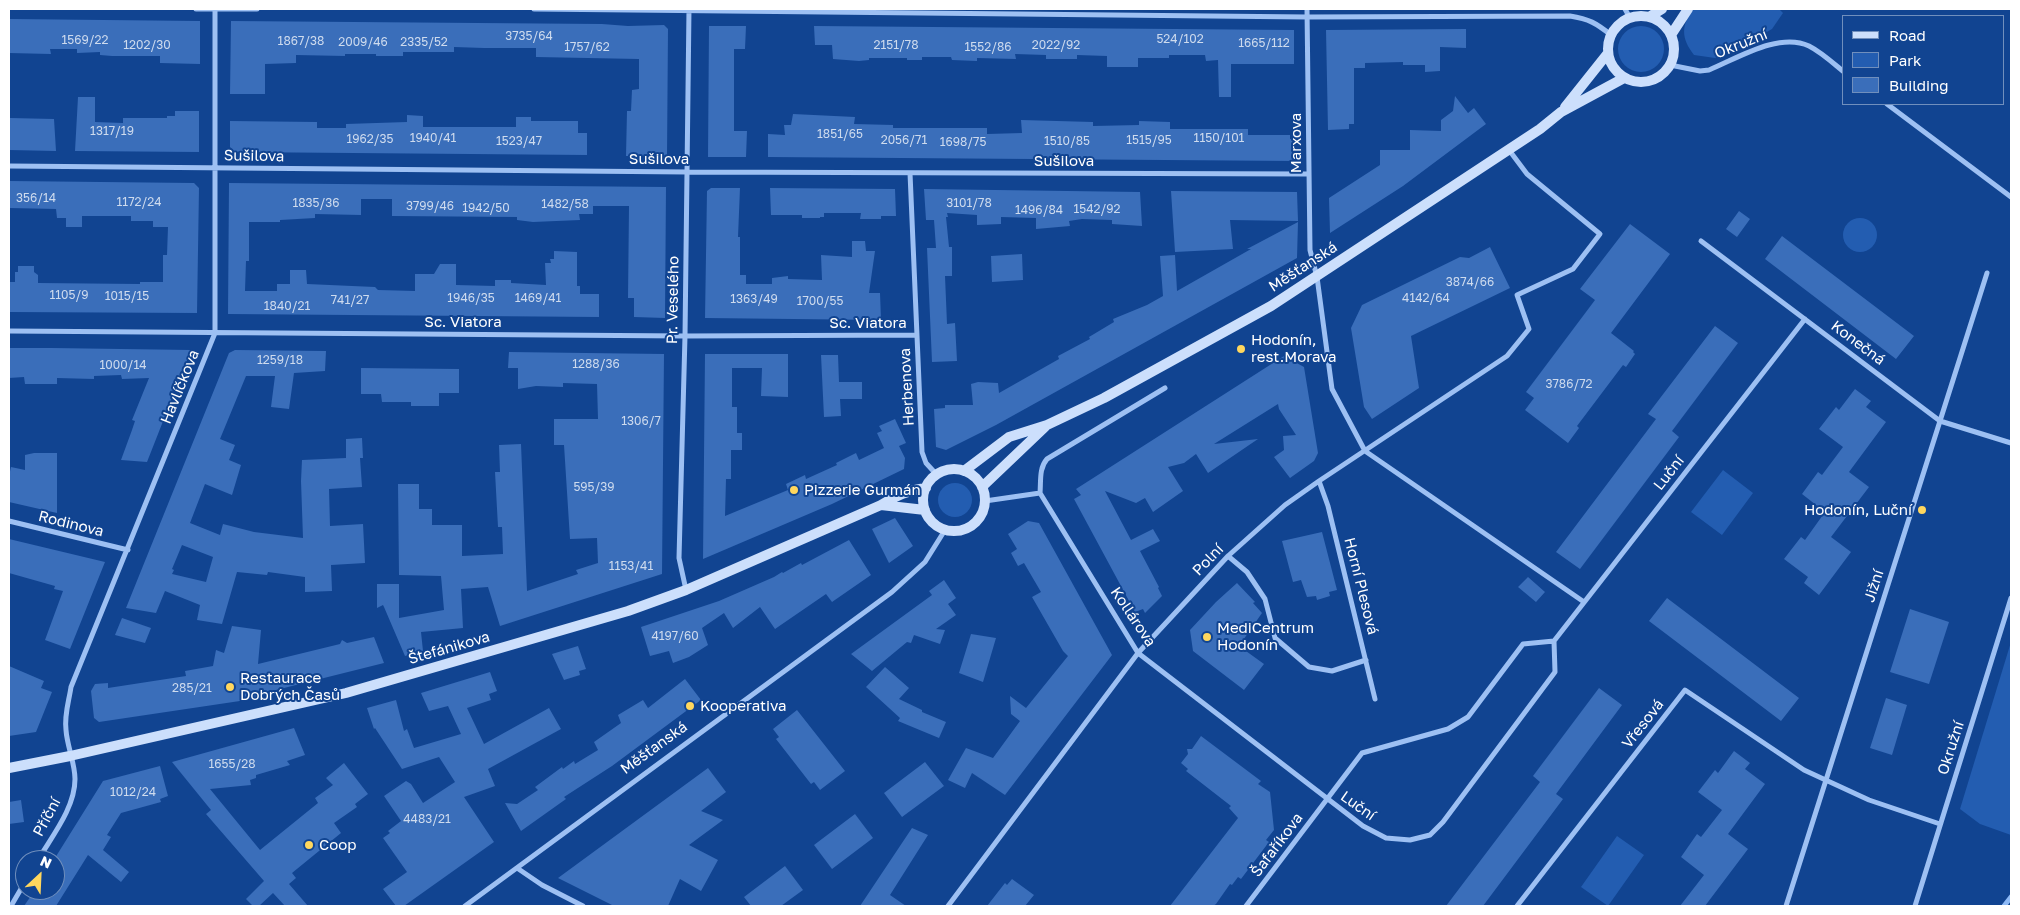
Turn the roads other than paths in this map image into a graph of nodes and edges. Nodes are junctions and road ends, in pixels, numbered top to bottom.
1 (196, 9) edge
2 (215, 9) edge
3 (257, 9) edge
4 (534, 9) edge
5 (689, 9) edge
6 (1307, 9) edge
7 (1662, 9) edge
8 (1688, 9) edge
9 (1628, 13) edge
10 (1307, 17) junction
11 (1649, 17) junction
12 (1611, 35) junction
13 (1671, 35) junction
14 (1608, 53) junction
15 (1670, 66) junction
16 (1842, 70) edge
17 (1624, 78) junction
18 (1888, 105) edge
19 (1561, 112) junction
20 (1509, 149) junction
21 (9, 166) edge
22 (216, 168) junction
23 (687, 172) junction
24 (910, 173) junction
25 (1308, 174) junction
26 (2011, 197) edge
27 (1701, 241) dead end
28 (1987, 273) dead end
29 (1317, 276) junction
30 (1805, 319) junction
31 (9, 331) edge
32 (215, 333) junction
33 (916, 335) junction
34 (685, 336) junction
35 (1165, 388) dead end
36 (1940, 421) junction
37 (1047, 425) junction
38 (2011, 443) edge
39 (1365, 451) junction
40 (964, 471) junction
41 (937, 475) junction
42 (1319, 481) junction
43 (982, 487) junction
44 (926, 488) junction
45 (1040, 493) junction
46 (985, 502) junction
47 (881, 505) junction
48 (925, 510) junction
49 (9, 521) edge
50 (945, 530) junction
51 (128, 550) junction
52 (1228, 556) junction
53 (686, 590) junction
54 (2011, 598) edge
55 (1584, 602) junction
56 (1554, 641) junction
57 (1138, 653) junction
58 (1366, 660) junction
59 (1376, 699) dead end
60 (70, 756) junction
61 (9, 768) edge
62 (1825, 781) junction
63 (1327, 799) junction
64 (1940, 824) junction
65 (44, 850) edge
66 (517, 868) junction
67 (465, 906) edge
68 (583, 906) edge
69 (948, 906) edge
70 (1246, 906) edge
71 (1517, 906) edge
72 (1786, 906) edge
73 (1915, 906) edge

1 - 2 street
2 - 3 street
2 - 22 street, Havlíčkova
4 - 5 street
5 - 10 street
5 - 23 street, Pr. Veselého
6 - 10 street, Marxova
7 - 11 main road
8 - 13 main road
9 - 11 main road
9 - 12 main road
10 - 12 street
10 - 25 street, Marxova
11 - 13 main road
12 - 14 main road, Měšťanská
13 - 15 main road
14 - 17 main road
14 - 19 main road, Měšťanská
15 - 16 street, Okružní
15 - 17 main road
17 - 19 main road, Měšťanská
18 - 26 street
19 - 20 main road, Měšťanská
20 - 29 main road, Měšťanská
20 - 39 street, Polní
21 - 22 street, Sušilova
22 - 23 street, Sušilova
22 - 32 street, Havlíčkova
23 - 24 street, Sušilova
23 - 34 street, Pr. Veselého
24 - 25 street, Sušilova
24 - 33 street, Herbenova
25 - 29 street, Marxova
27 - 30 street, Konečná
28 - 36 street, Jižní
29 - 37 main road, Měšťanská
29 - 39 street
30 - 36 street, Konečná
30 - 55 street, Luční
31 - 32 street, Sc. Viatora
32 - 34 street, Sc. Viatora
32 - 51 street, Havlíčkova
33 - 34 street, Sc. Viatora
33 - 41 street, Herbenova
34 - 53 street, Pr. Veselého
35 - 45 street
36 - 38 street, Konečná
36 - 62 street, Jižní
37 - 40 main road, Měšťanská
37 - 43 main road, Měšťanská
39 - 42 street, Polní
39 - 55 street
40 - 41 main road
40 - 43 main road
41 - 44 main road
42 - 52 street, Polní
42 - 58 street, Horní Plesová
43 - 46 main road
44 - 47 main road, Štefánikova
44 - 48 main road
45 - 46 street
45 - 57 street, Kollárova
46 - 50 main road
47 - 48 main road
47 - 53 main road, Štefánikova
48 - 50 main road
49 - 51 street, Rodinova
50 - 66 street, Měšťanská
51 - 60 street, Havlíčkova
52 - 57 street, Polní
52 - 58 street
53 - 60 main road, Štefánikova
54 - 64 street, Okružní
55 - 56 street, Luční
56 - 63 street, Luční
56 - 63 street, Luční
57 - 63 street, Kollárova
57 - 69 street, Polní
58 - 59 street, Horní Plesová
60 - 61 main road, Štefánikova
60 - 65 street, Příční
62 - 64 street
62 - 71 street, Vřesová
62 - 72 street, Jižní
63 - 70 street, Šafaříkova
64 - 73 street, Okružní
66 - 67 street, Měšťanská
66 - 68 street

